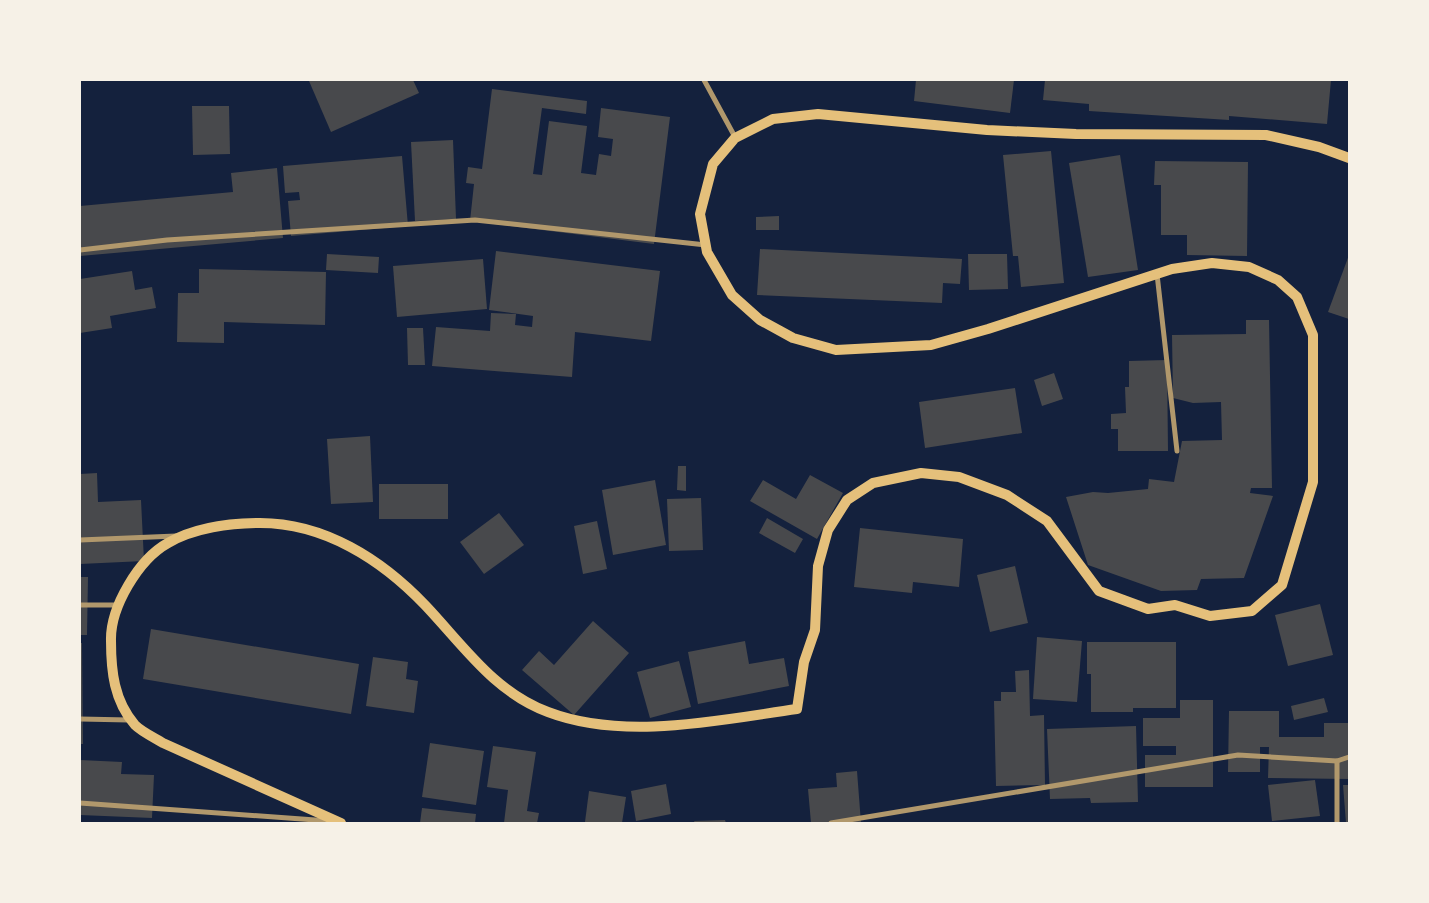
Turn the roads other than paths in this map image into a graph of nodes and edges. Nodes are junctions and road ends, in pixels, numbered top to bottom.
1 (704, 80) edge
2 (735, 138) junction
3 (1349, 158) edge
4 (706, 245) junction
5 (80, 250) edge
6 (1157, 274) junction
7 (1177, 451) dead end
8 (182, 535) junction
9 (80, 540) edge
10 (80, 605) edge
11 (120, 605) junction
12 (80, 719) edge
13 (132, 720) junction
14 (1349, 757) edge
15 (1337, 761) junction
16 (80, 803) edge
17 (340, 822) edge
18 (831, 823) edge
19 (1337, 823) edge

1 - 2 street
2 - 3 main road
2 - 4 main road
4 - 5 street
4 - 6 main road
6 - 7 street
6 - 8 main road
8 - 9 street
8 - 11 main road
10 - 11 street
11 - 13 main road
12 - 13 street
13 - 17 main road
14 - 15 street
15 - 18 street
15 - 19 street
16 - 17 street

